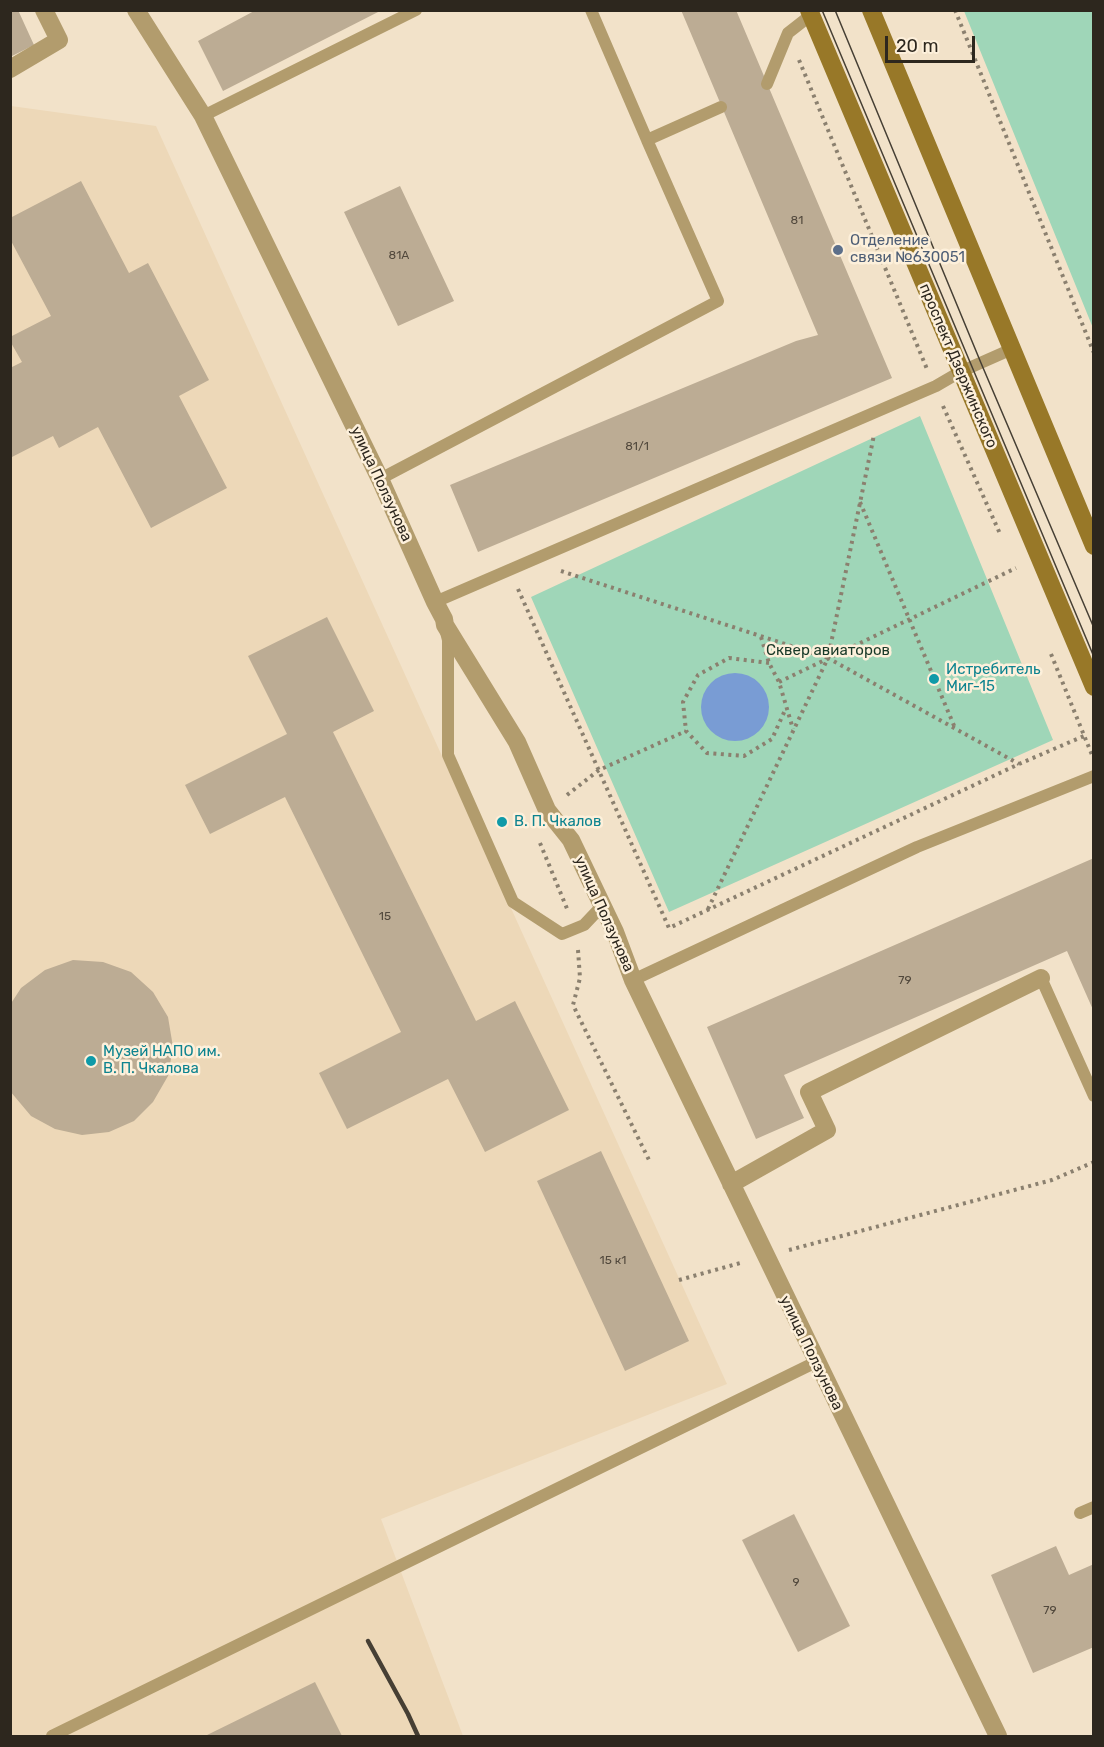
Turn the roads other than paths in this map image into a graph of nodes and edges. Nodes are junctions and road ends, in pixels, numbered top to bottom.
1 (44, 10) edge
2 (135, 10) edge
3 (416, 10) edge
4 (591, 10) edge
5 (871, 10) edge
6 (810, 13) edge
7 (10, 69) edge
8 (767, 84) dead end
9 (721, 107) dead end
10 (203, 116) junction
11 (647, 140) junction
12 (1012, 349) junction
13 (960, 372) junction
14 (380, 478) junction
15 (1094, 546) edge
16 (435, 602) junction
17 (445, 625) junction
18 (1094, 687) edge
19 (1094, 776) edge
20 (602, 906) junction
21 (1041, 978) joint
22 (633, 980) junction
23 (1094, 1096) edge
24 (730, 1184) junction
25 (816, 1362) junction
26 (1094, 1507) edge
27 (1080, 1513) dead end
28 (52, 1737) edge
29 (998, 1737) edge

1 - 7 street
2 - 10 street, улица Ползунова
3 - 10 lane
4 - 11 lane
5 - 12 main road
6 - 8 lane
6 - 13 main road, проспект Дзержинского
9 - 11 lane
10 - 14 street, улица Ползунова
11 - 14 lane
12 - 13 lane
12 - 15 main road
13 - 16 lane
13 - 18 main road, проспект Дзержинского
14 - 16 street, улица Ползунова
16 - 17 street, улица Ползунова
17 - 20 street, улица Ползунова
17 - 20 lane
19 - 22 lane
20 - 22 street, улица Ползунова
21 - 23 lane
21 - 24 street
22 - 24 street, улица Ползунова
24 - 25 street, улица Ползунова
25 - 28 lane
25 - 29 street, улица Ползунова
26 - 27 lane

